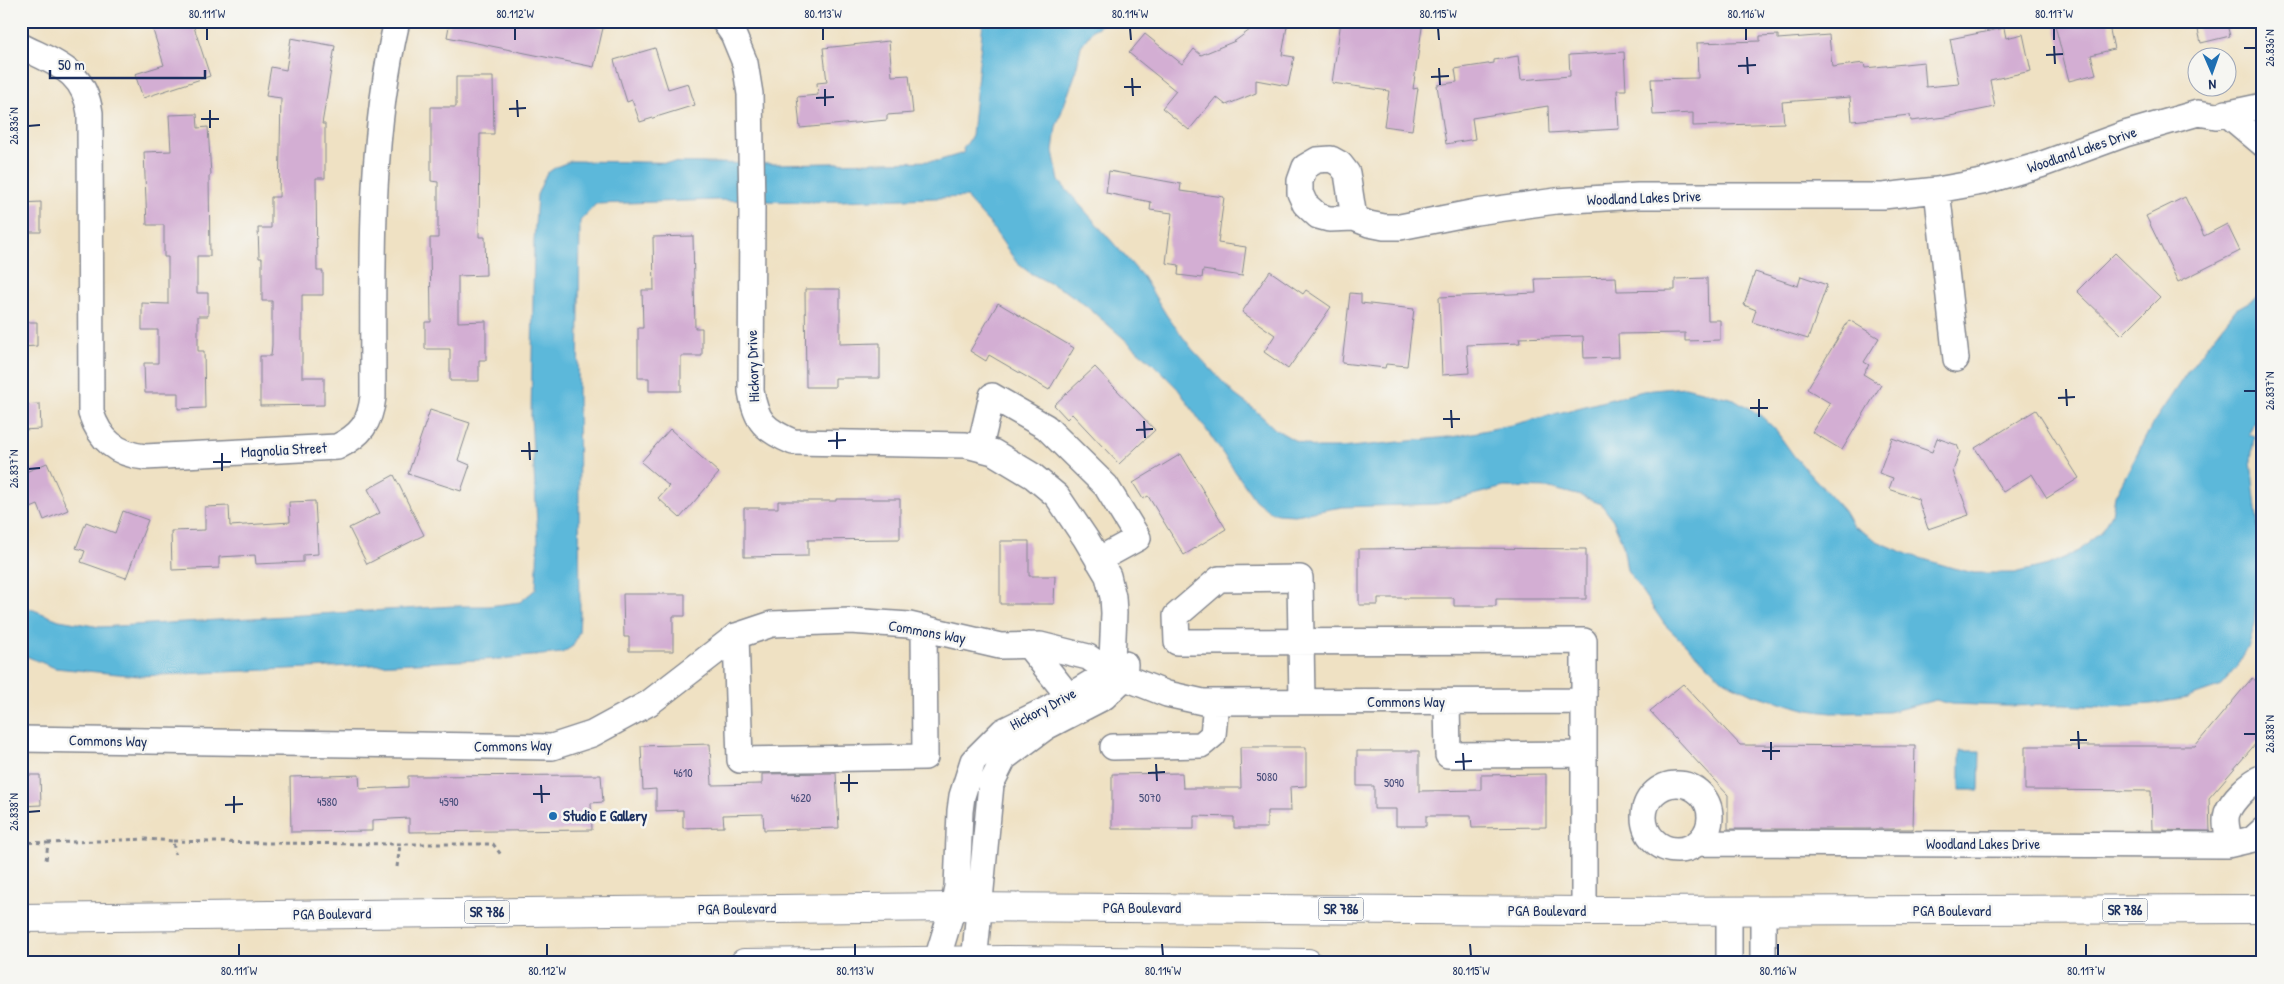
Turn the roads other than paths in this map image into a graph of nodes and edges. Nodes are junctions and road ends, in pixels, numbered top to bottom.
1 (397, 21) edge
2 (724, 21) edge
3 (21, 46) edge
4 (2263, 106) edge
5 (2226, 113) junction
6 (2263, 144) edge
7 (1937, 190) junction
8 (1354, 218) dead end
9 (1956, 359) dead end
10 (980, 447) junction
11 (1103, 568) junction
12 (924, 628) junction
13 (736, 636) junction
14 (1300, 641) junction
15 (1028, 645) junction
16 (1116, 675) junction
17 (1302, 701) junction
18 (1584, 701) junction
19 (1216, 702) junction
20 (1446, 702) junction
21 (1074, 703) junction
22 (21, 739) edge
23 (1113, 747) dead end
24 (1584, 754) junction
25 (2263, 777) edge
26 (2263, 830) edge
27 (1699, 843) dead end
28 (2231, 844) junction
29 (966, 907) junction
30 (2263, 910) edge
31 (1584, 911) junction
32 (1729, 911) junction
33 (1763, 911) junction
34 (21, 918) edge
35 (936, 961) edge
36 (975, 961) edge
37 (744, 963) edge
38 (1308, 963) edge
39 (1729, 963) edge
40 (1763, 963) edge

1 - 3 street, Magnolia Street
2 - 10 street, Hickory Drive
4 - 5 street, Woodland Lakes Drive
5 - 6 street
5 - 7 street, Woodland Lakes Drive
7 - 8 street, Woodland Lakes Drive
7 - 9 street
10 - 11 street, Hickory Drive
10 - 11 street
11 - 16 street, Hickory Drive
12 - 13 street, Commons Way
12 - 13 street
12 - 15 street, Commons Way
13 - 22 street, Commons Way
14 - 14 street
14 - 17 street
14 - 18 street
15 - 16 street, Commons Way
15 - 21 street
16 - 19 street, Commons Way
16 - 21 street, Hickory Drive
17 - 19 street, Commons Way
17 - 20 street, Commons Way
18 - 20 street, Commons Way
18 - 24 street
19 - 23 street
20 - 24 street
21 - 29 street, Hickory Drive
24 - 31 street
25 - 28 street
26 - 28 street, Woodland Lakes Drive
27 - 28 street, Woodland Lakes Drive
29 - 31 main road, PGA Boulevard / SR 786
29 - 34 main road, PGA Boulevard / SR 786
29 - 35 street, Hickory Drive
29 - 36 street, Hickory Drive
30 - 33 main road, PGA Boulevard / SR 786
31 - 32 main road, PGA Boulevard / SR 786
32 - 33 main road, PGA Boulevard / SR 786
32 - 39 street
33 - 40 street
35 - 36 main road
35 - 37 main road
36 - 38 main road

